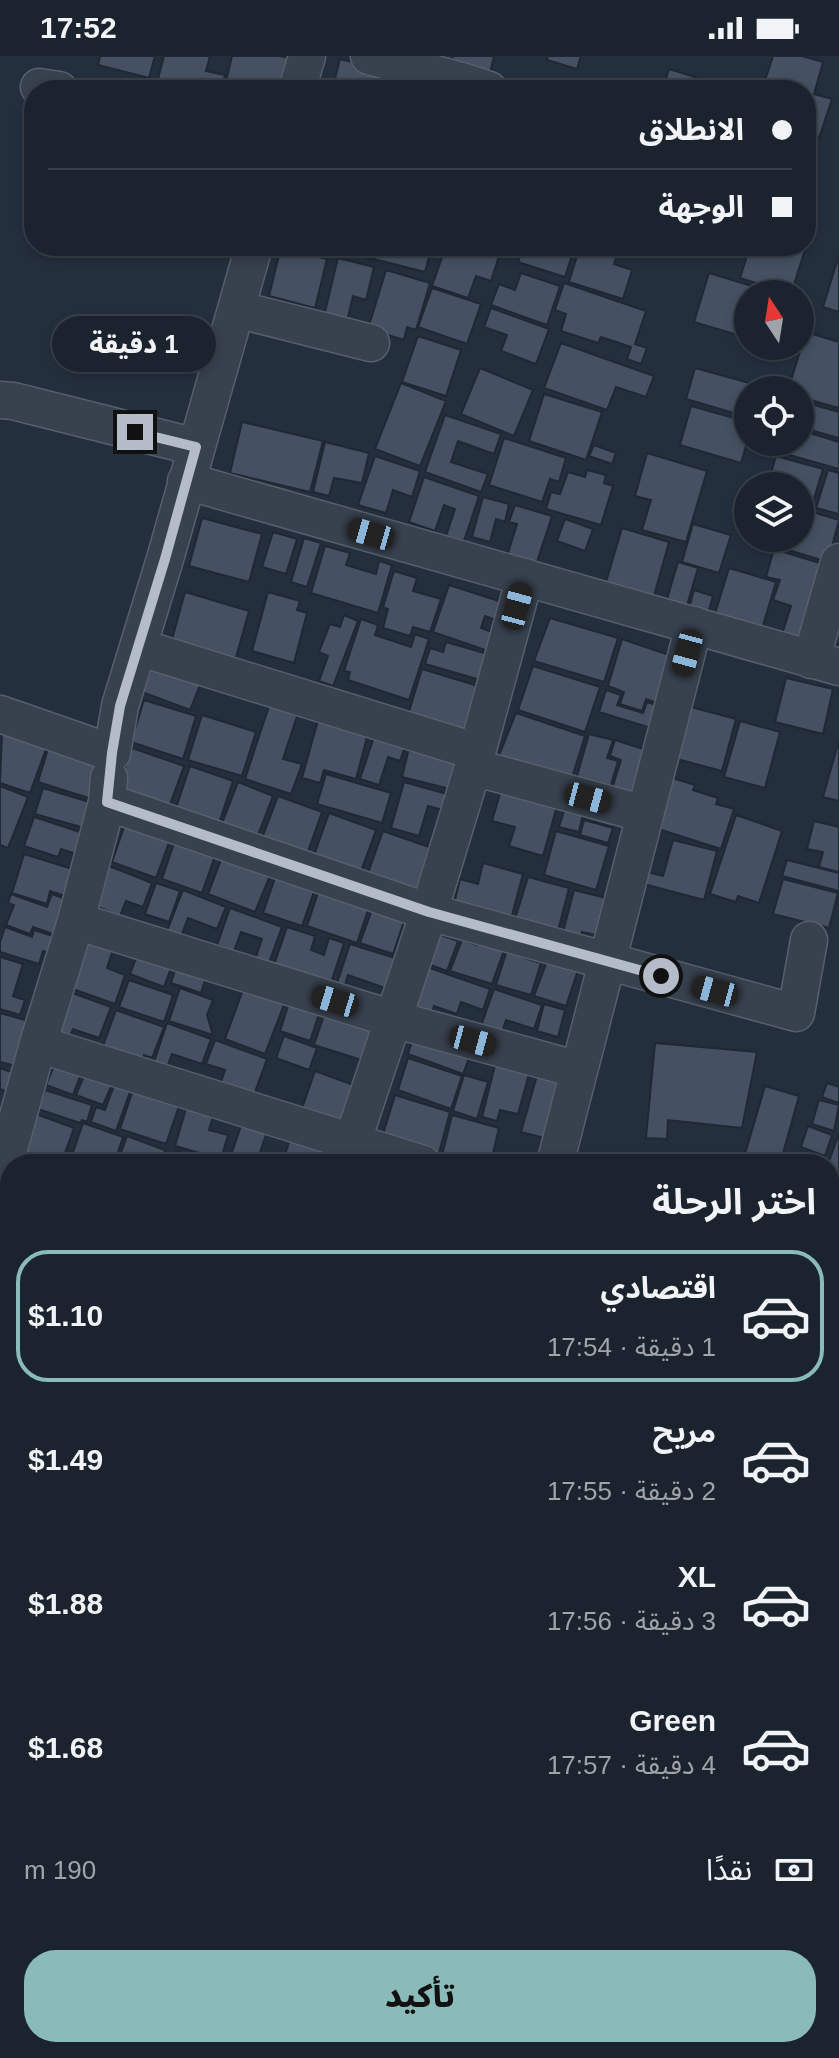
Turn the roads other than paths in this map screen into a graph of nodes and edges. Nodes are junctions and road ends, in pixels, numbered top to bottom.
1 (307, 56) edge
2 (369, 56) edge
3 (300, 80) edge
4 (454, 80) edge
5 (251, 256) edge
6 (236, 309) junction
7 (371, 343) dead end
8 (0, 400) edge
9 (196, 447) junction
10 (186, 481) junction
11 (839, 562) edge
12 (525, 577) junction
13 (694, 625) junction
14 (138, 647) junction
15 (825, 663) edge
16 (0, 714) edge
17 (112, 753) junction
18 (475, 760) junction
19 (107, 802) junction
20 (645, 814) junction
21 (429, 912) junction
22 (76, 921) junction
23 (809, 940) dead end
24 (606, 961) junction
25 (393, 1019) junction
26 (38, 1044) junction
27 (579, 1070) junction
28 (350, 1153) edge
29 (10, 1154) edge
30 (558, 1154) edge

1 - 3 street
2 - 4 street
5 - 6 street
6 - 7 street
6 - 9 street
8 - 9 street
9 - 10 street
10 - 12 street
10 - 14 street
11 - 15 street
12 - 13 street
12 - 18 street
13 - 15 street
13 - 20 street
14 - 17 street
14 - 18 street
16 - 17 street
17 - 19 street
18 - 20 street
18 - 21 street
19 - 21 street
19 - 22 street
20 - 24 street
21 - 24 street
21 - 25 street
22 - 25 street
22 - 26 street
23 - 24 street
24 - 27 street
25 - 27 street
25 - 28 street
26 - 28 street
26 - 29 street
27 - 30 street

